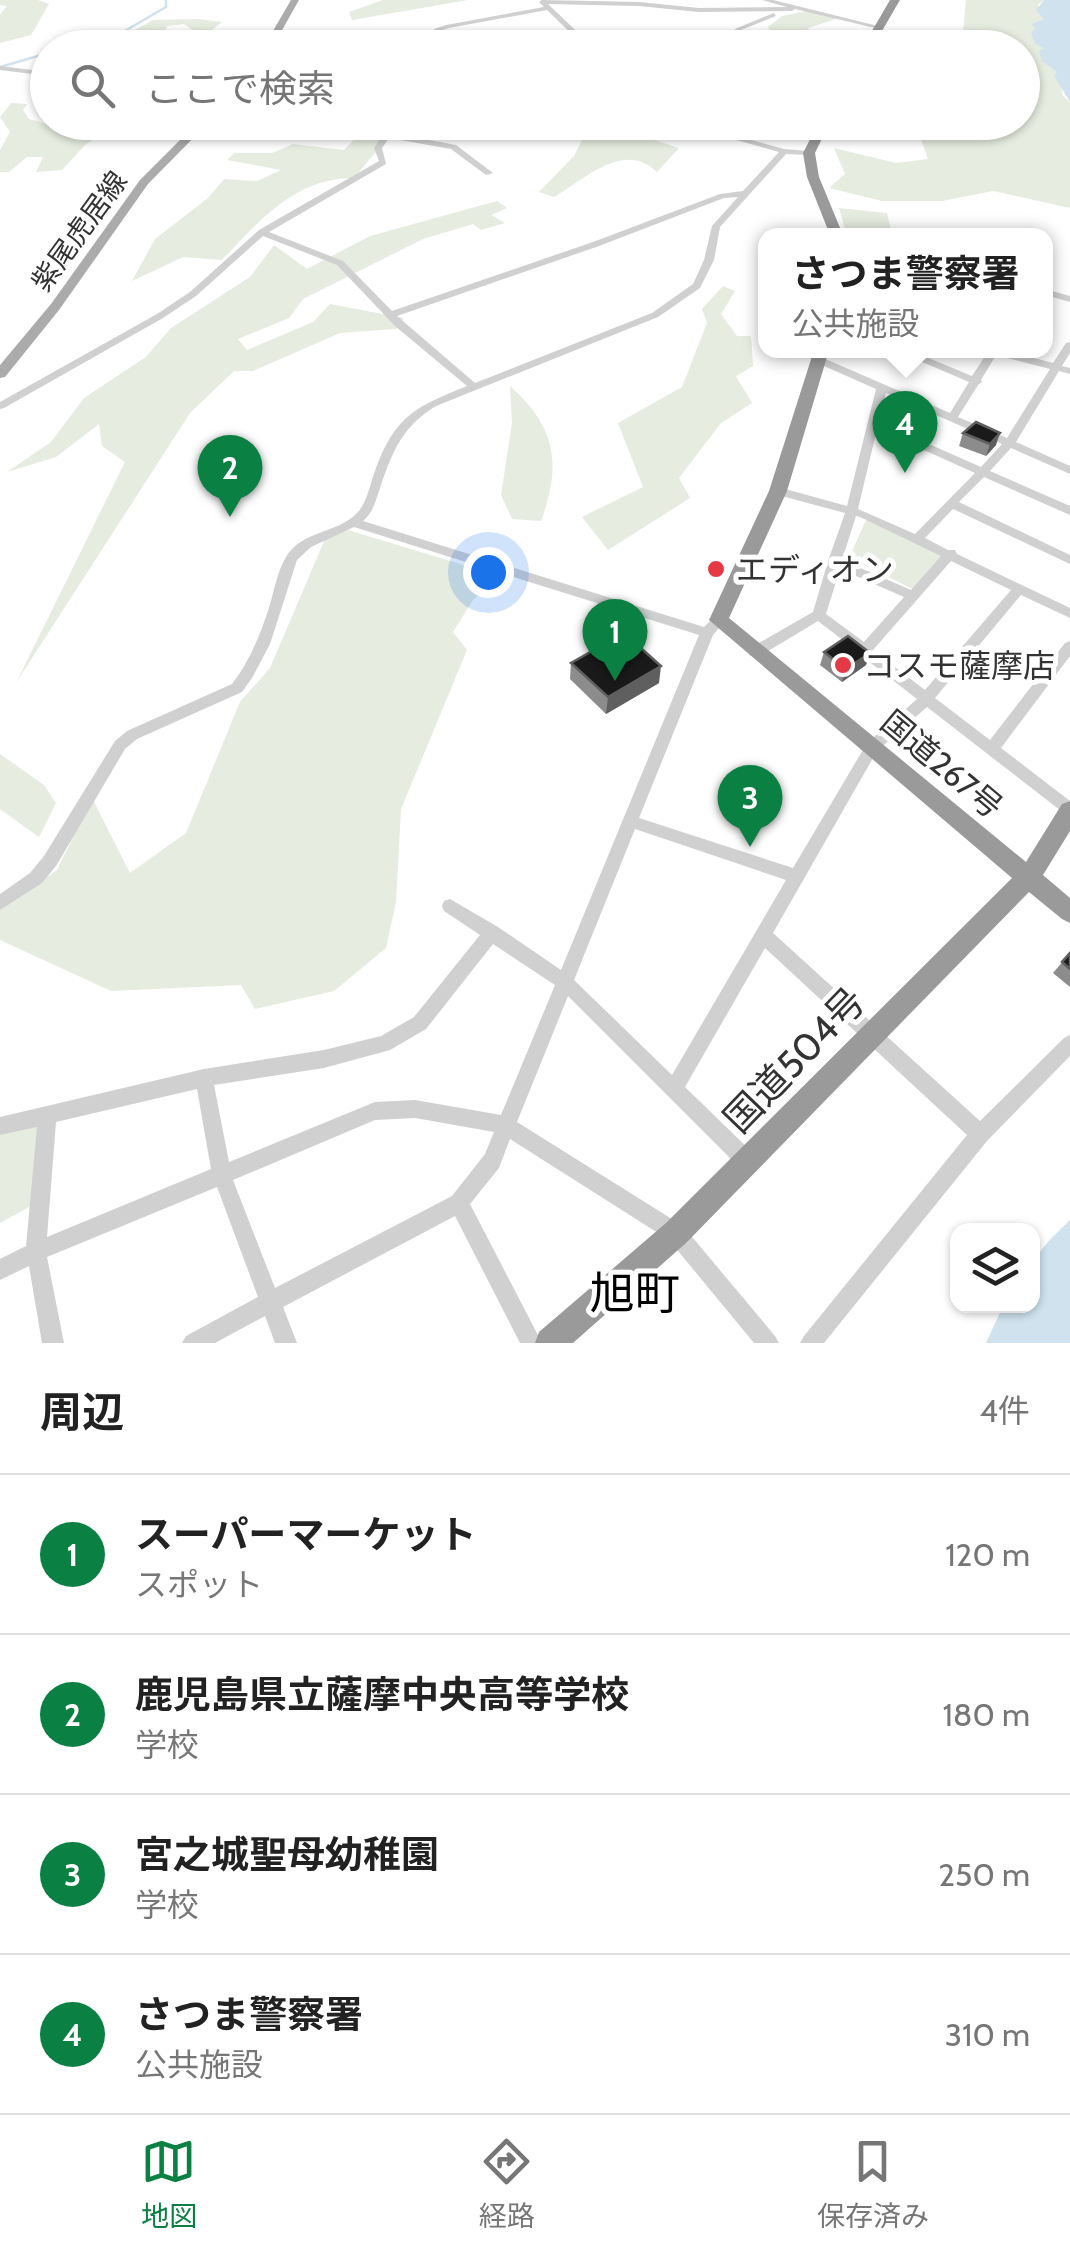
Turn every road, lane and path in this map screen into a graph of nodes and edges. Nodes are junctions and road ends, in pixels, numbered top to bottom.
1 (295, 0) edge
2 (765, 0) edge
3 (895, 0) edge
4 (794, 6) edge
5 (549, 8) junction
6 (879, 27) junction
7 (278, 30) edge
8 (436, 30) edge
9 (572, 30) edge
10 (742, 30) edge
11 (877, 30) edge
12 (0, 68) edge
13 (30, 72) edge
14 (186, 140) edge
15 (383, 140) edge
16 (420, 140) edge
17 (743, 140) edge
18 (816, 140) edge
19 (784, 151) junction
20 (810, 153) junction
21 (488, 173) dead end
22 (743, 194) junction
23 (834, 228) edge
24 (262, 232) junction
25 (390, 315) junction
26 (1070, 345) edge
27 (820, 358) edge
28 (827, 358) edge
29 (932, 358) edge
30 (990, 358) edge
31 (1020, 358) edge
32 (1054, 367) junction
33 (1070, 372) edge
34 (0, 374) edge
35 (976, 382) junction
36 (882, 387) junction
37 (475, 388) junction
38 (0, 406) edge
39 (952, 418) junction
40 (873, 423) junction
41 (1010, 444) junction
42 (1070, 470) edge
43 (983, 472) junction
44 (778, 491) junction
45 (952, 503) junction
46 (852, 509) junction
47 (1070, 511) edge
48 (355, 523) junction
49 (919, 537) junction
50 (952, 553) junction
51 (1070, 560) edge
52 (834, 561) junction
53 (1020, 588) junction
54 (913, 596) junction
55 (1070, 613) edge
56 (819, 616) junction
57 (713, 626) junction
58 (1070, 646) edge
59 (755, 652) junction
60 (863, 652) junction
61 (925, 700) junction
62 (872, 748) junction
63 (990, 750) junction
64 (1070, 810) edge
65 (630, 821) junction
66 (1028, 876) junction
67 (798, 877) junction
68 (0, 903) edge
69 (450, 906) dead end
70 (1070, 912) edge
71 (492, 932) junction
72 (764, 936) junction
73 (565, 982) junction
74 (870, 1034) junction
75 (1070, 1044) edge
76 (204, 1078) junction
77 (674, 1090) junction
78 (47, 1114) junction
79 (505, 1124) junction
80 (0, 1126) edge
81 (980, 1134) junction
82 (747, 1161) junction
83 (222, 1175) junction
84 (458, 1203) junction
85 (676, 1234) junction
86 (36, 1252) junction
87 (0, 1270) edge
88 (268, 1305) junction
89 (53, 1343) edge
90 (193, 1343) edge
91 (286, 1343) edge
92 (531, 1343) edge
93 (550, 1343) edge
94 (768, 1343) edge
95 (811, 1343) edge

1 - 7 main road
2 - 4 street
3 - 6 highway
4 - 5 street
4 - 6 street
4 - 10 street
5 - 8 street
5 - 9 street
6 - 11 highway
12 - 13 street
14 - 34 main road, 紫尾虎居線
15 - 24 street
16 - 21 street
17 - 19 street
18 - 20 highway
19 - 20 street
19 - 22 street
20 - 23 highway
22 - 25 street
22 - 37 street
24 - 25 street
24 - 38 street
25 - 37 street
26 - 32 street
27 - 44 highway
28 - 36 street
29 - 35 street
30 - 35 street
31 - 32 street
32 - 33 street
32 - 41 street
35 - 39 street
36 - 39 street
36 - 40 street
37 - 48 street
39 - 41 street
40 - 43 street
40 - 46 street
41 - 42 street
41 - 43 street
43 - 45 street
43 - 47 street
44 - 46 street
44 - 57 highway
45 - 49 street
45 - 51 street
46 - 49 street
46 - 52 street
48 - 57 street
48 - 68 street
49 - 50 street
50 - 53 street
50 - 54 street
52 - 54 street
52 - 56 street
53 - 55 street
53 - 61 street
54 - 60 street
56 - 59 street
56 - 60 street
57 - 59 highway, 国道267号
57 - 65 street
58 - 63 street
59 - 62 highway, 国道267号
60 - 61 street
61 - 62 street
61 - 63 street
62 - 66 highway, 国道267号
62 - 67 street
63 - 64 street
64 - 66 highway, 国道504号
65 - 67 street
65 - 73 street
66 - 70 highway, 国道267号
66 - 74 highway, 国道504号
67 - 72 street
69 - 71 street
71 - 73 street
71 - 76 street
72 - 74 street
72 - 77 street
73 - 77 street
73 - 79 street
74 - 81 street
74 - 82 highway, 国道504号
75 - 81 street
76 - 78 street
76 - 83 street
77 - 82 street
78 - 80 street
78 - 86 street
79 - 83 street
79 - 84 street
79 - 85 street
81 - 95 street
82 - 85 highway, 国道504号
83 - 86 street
83 - 88 street
84 - 88 street
84 - 92 street
85 - 93 highway, 国道504号
85 - 94 street
86 - 87 street
86 - 89 street
88 - 90 street
88 - 91 street

